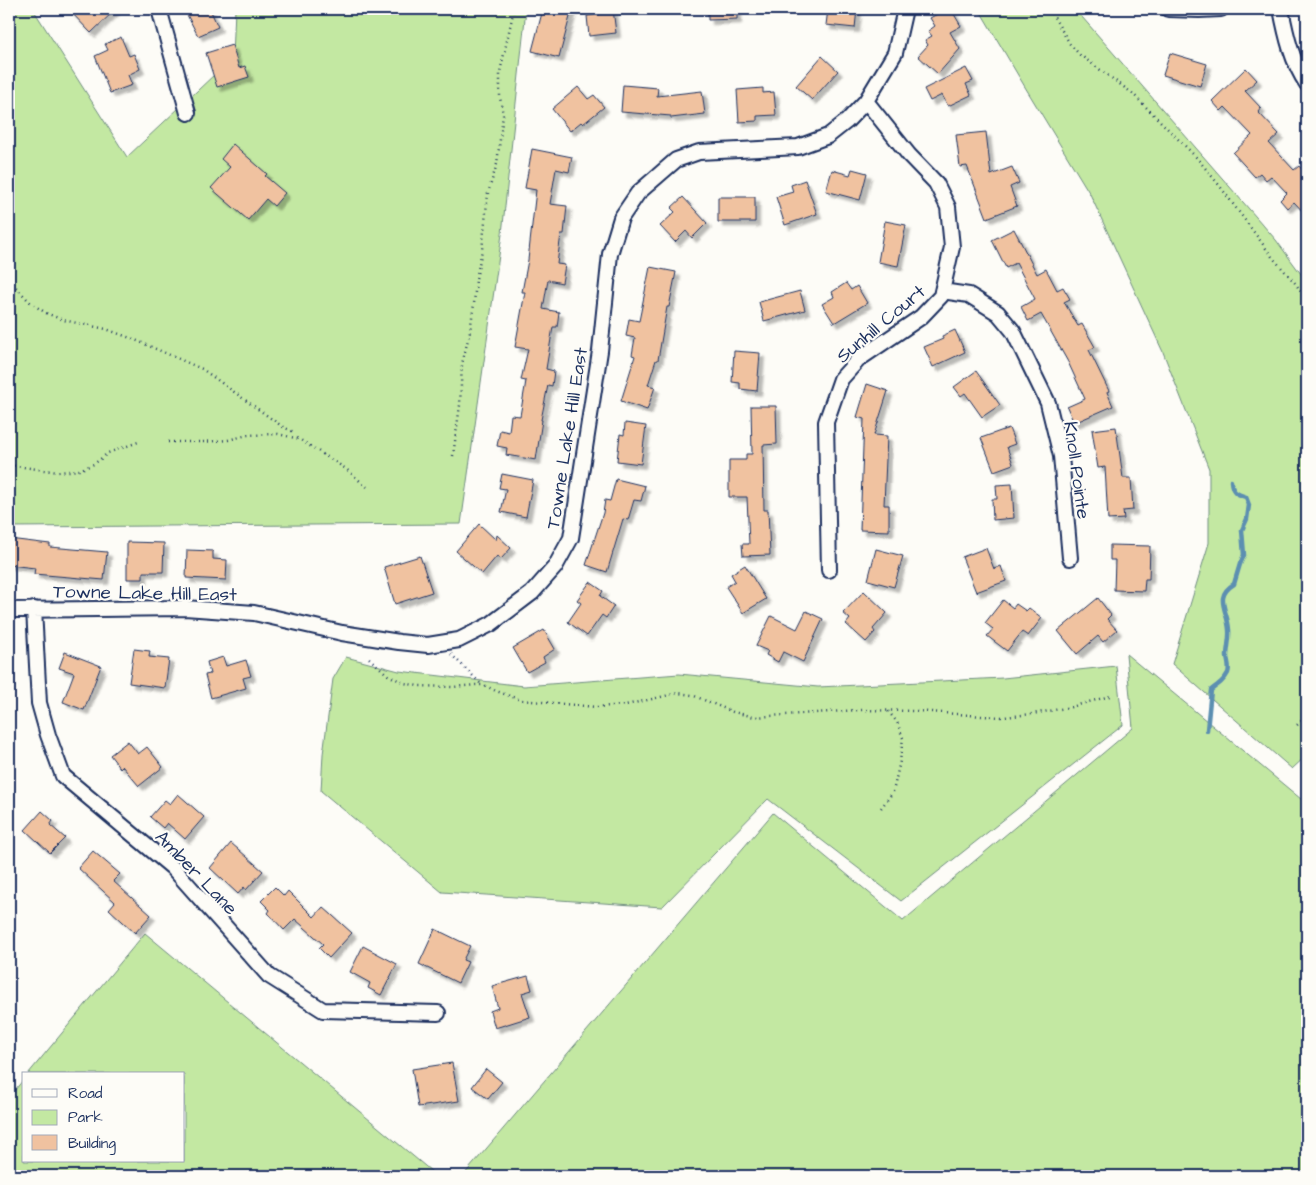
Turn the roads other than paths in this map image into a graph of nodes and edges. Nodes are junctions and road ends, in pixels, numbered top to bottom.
1 (159, 9) edge
2 (905, 9) edge
3 (1168, 9) edge
4 (1221, 9) edge
5 (1281, 9) edge
6 (1307, 84) edge
7 (866, 102) junction
8 (188, 113) dead end
9 (942, 291) junction
10 (1070, 558) dead end
11 (829, 570) dead end
12 (34, 609) junction
13 (9, 610) edge
14 (438, 1013) dead end

1 - 8 street
2 - 7 street, Towne Lake Hill East
3 - 4 street
5 - 6 street
7 - 9 street, Sunhill Court
7 - 12 street, Towne Lake Hill East
9 - 10 street, Knoll Pointe
9 - 11 street, Sunhill Court
12 - 13 street, Towne Lake Hill East
12 - 14 street, Amber Lane

